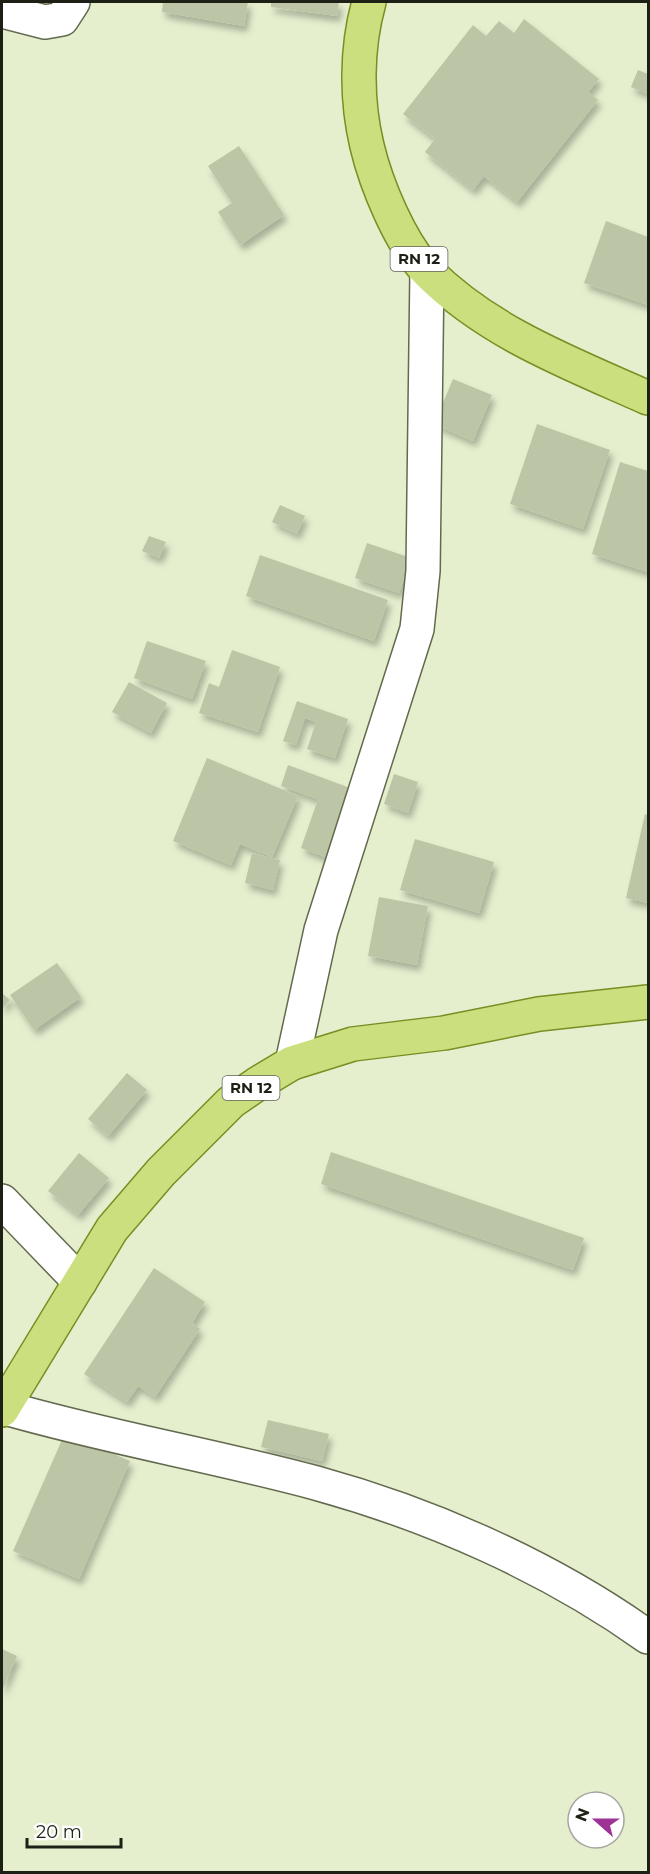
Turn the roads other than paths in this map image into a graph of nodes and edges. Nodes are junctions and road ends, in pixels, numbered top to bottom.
1 (73, 2) edge
2 (369, 2) edge
3 (2, 12) edge
4 (427, 270) junction
5 (648, 398) edge
6 (648, 1002) edge
7 (292, 1063) junction
8 (2, 1201) edge
9 (80, 1282) junction
10 (2, 1408) edge
11 (648, 1637) edge

1 - 3 street
2 - 4 main road, RN 12
4 - 5 main road, RN 12
4 - 7 street
6 - 7 main road, RN 12
7 - 9 main road, RN 12
8 - 9 street
9 - 10 main road, RN 12
10 - 11 street

